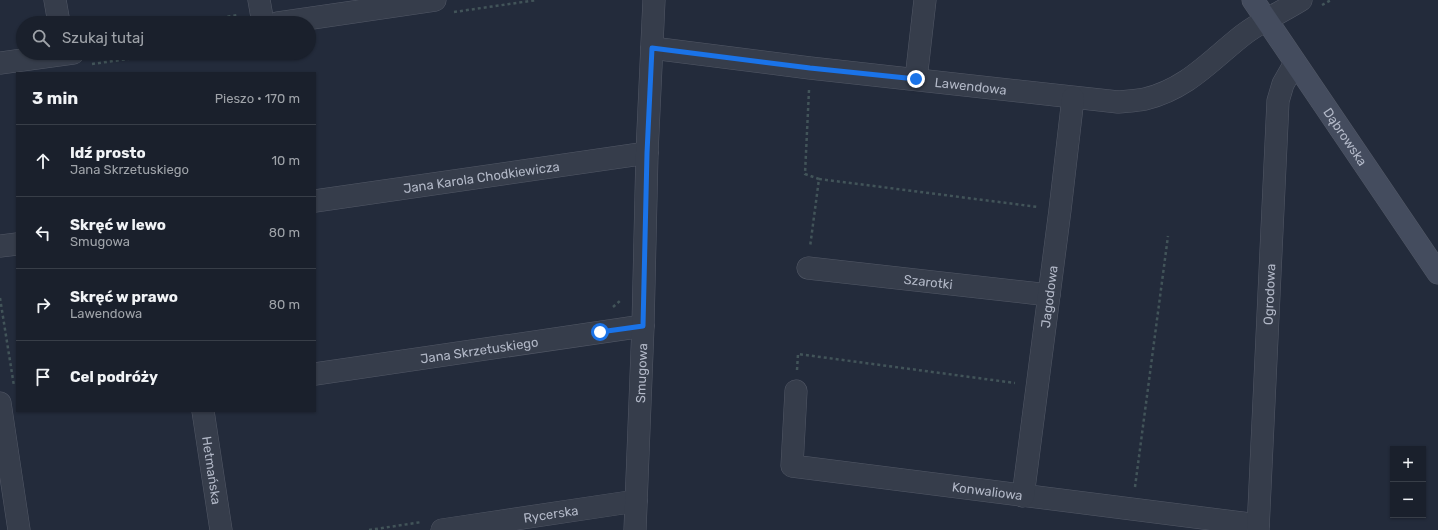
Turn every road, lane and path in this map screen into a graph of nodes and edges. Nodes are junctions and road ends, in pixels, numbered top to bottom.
1 (55, 0) edge
2 (260, 0) edge
3 (435, 0) edge
4 (654, 0) edge
5 (925, 0) edge
6 (1253, 0) edge
7 (1301, 0) edge
8 (58, 16) edge
9 (262, 16) edge
10 (316, 17) edge
11 (1266, 20) junction
12 (652, 48) junction
13 (36, 60) edge
14 (1295, 63) junction
15 (0, 64) edge
16 (810, 68) junction
17 (916, 79) junction
18 (1073, 98) junction
19 (647, 153) junction
20 (819, 179) junction
21 (316, 201) edge
22 (1060, 210) junction
23 (1168, 236) dead end
24 (16, 244) edge
25 (0, 246) edge
26 (808, 268) joint
27 (1438, 273) edge
28 (1049, 295) junction
29 (0, 298) edge
30 (623, 298) dead end
31 (608, 312) dead end
32 (643, 326) junction
33 (316, 374) edge
34 (1037, 385) junction
35 (796, 391) joint
36 (7, 397) edge
37 (203, 412) edge
38 (1023, 496) junction
39 (636, 501) junction
40 (1133, 510) junction
41 (433, 526) edge
42 (1258, 528) edge
43 (19, 530) edge
44 (221, 530) edge
45 (369, 530) edge
46 (635, 530) edge

1 - 8 street
2 - 9 street
3 - 10 street
4 - 12 street, Smugowa
5 - 17 street
6 - 11 street, Dąbrowska
7 - 11 street
11 - 14 street, Dąbrowska
11 - 18 street, Lawendowa
12 - 16 street, Lawendowa
12 - 19 street, Smugowa
13 - 15 street
14 - 27 street, Dąbrowska
14 - 42 street, Ogrodowa
16 - 17 street, Lawendowa
16 - 20 path
17 - 18 street, Lawendowa
18 - 22 street, Jagodowa
19 - 21 street, Jana Karola Chodkiewicza
19 - 32 street, Smugowa
20 - 22 path
20 - 26 path
22 - 28 street, Jagodowa
23 - 40 path
24 - 25 street
26 - 28 street, Szarotki
28 - 34 street, Jagodowa
29 - 36 path
30 - 31 path
32 - 33 street, Jana Skrzetuskiego
32 - 39 street, Smugowa
34 - 35 path
34 - 38 street, Jagodowa
35 - 38 street, Konwaliowa
36 - 43 street
37 - 44 street, Hetmańska
38 - 40 street, Konwaliowa
39 - 41 street, Rycerska
39 - 46 street, Smugowa
40 - 42 street, Konwaliowa
41 - 45 path

